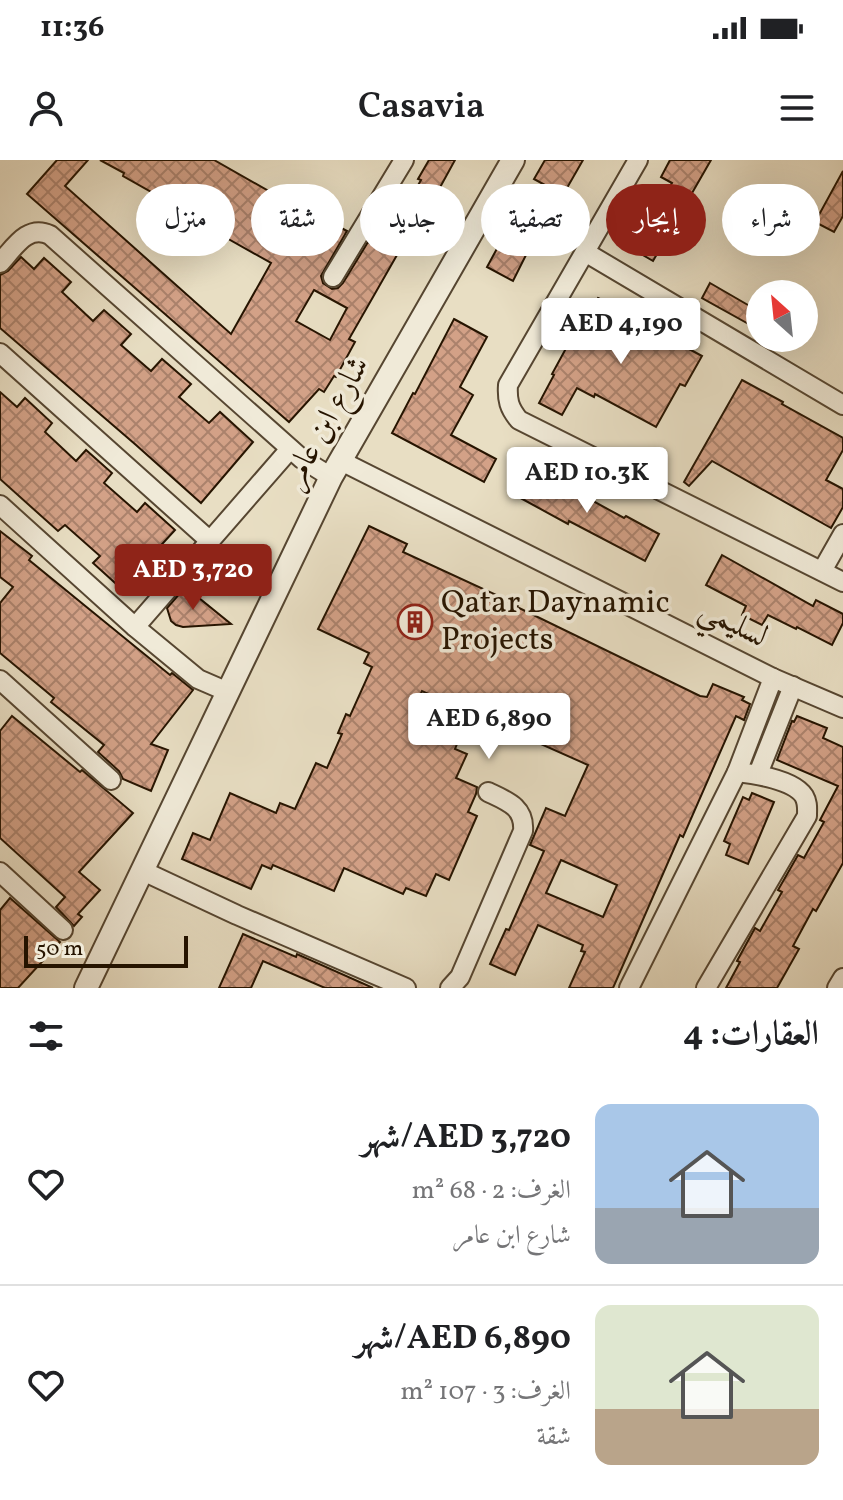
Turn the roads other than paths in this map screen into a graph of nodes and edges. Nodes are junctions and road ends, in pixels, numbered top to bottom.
1 (404, 160) edge
2 (513, 160) edge
3 (638, 160) edge
4 (590, 243) edge
5 (590, 255) edge
6 (583, 256) edge
7 (0, 263) edge
8 (333, 277) dead end
9 (0, 353) edge
10 (843, 405) edge
11 (290, 449) junction
12 (336, 469) junction
13 (0, 505) edge
14 (843, 534) edge
15 (209, 540) junction
16 (822, 571) junction
17 (843, 582) edge
18 (135, 627) junction
19 (773, 678) junction
20 (0, 680) edge
21 (793, 686) junction
22 (228, 692) junction
23 (843, 708) edge
24 (737, 772) junction
25 (758, 774) junction
26 (111, 780) dead end
27 (488, 792) dead end
28 (143, 871) junction
29 (0, 872) edge
30 (63, 930) dead end
31 (843, 978) edge
32 (87, 987) edge
33 (406, 988) edge
34 (450, 988) edge
35 (629, 988) edge
36 (706, 988) edge
37 (837, 988) edge

1 - 8 street
2 - 12 street, شارع ابن عامر
3 - 4 street
5 - 10 street
6 - 16 street
7 - 11 street, لسليمي
9 - 15 street
11 - 12 street, لسليمي
11 - 15 street
12 - 19 street, لسليمي
12 - 22 street, شارع ابن عامر
13 - 18 street
14 - 16 street
15 - 18 street
16 - 17 street
18 - 22 street
19 - 21 street, لسليمي
19 - 24 street
20 - 26 street
21 - 23 street, لسليمي
21 - 25 street
22 - 28 street, شارع ابن عامر
24 - 25 street
24 - 35 street
25 - 36 street
27 - 34 street
28 - 32 street, شارع ابن عامر
28 - 33 street
29 - 30 street
31 - 37 street

